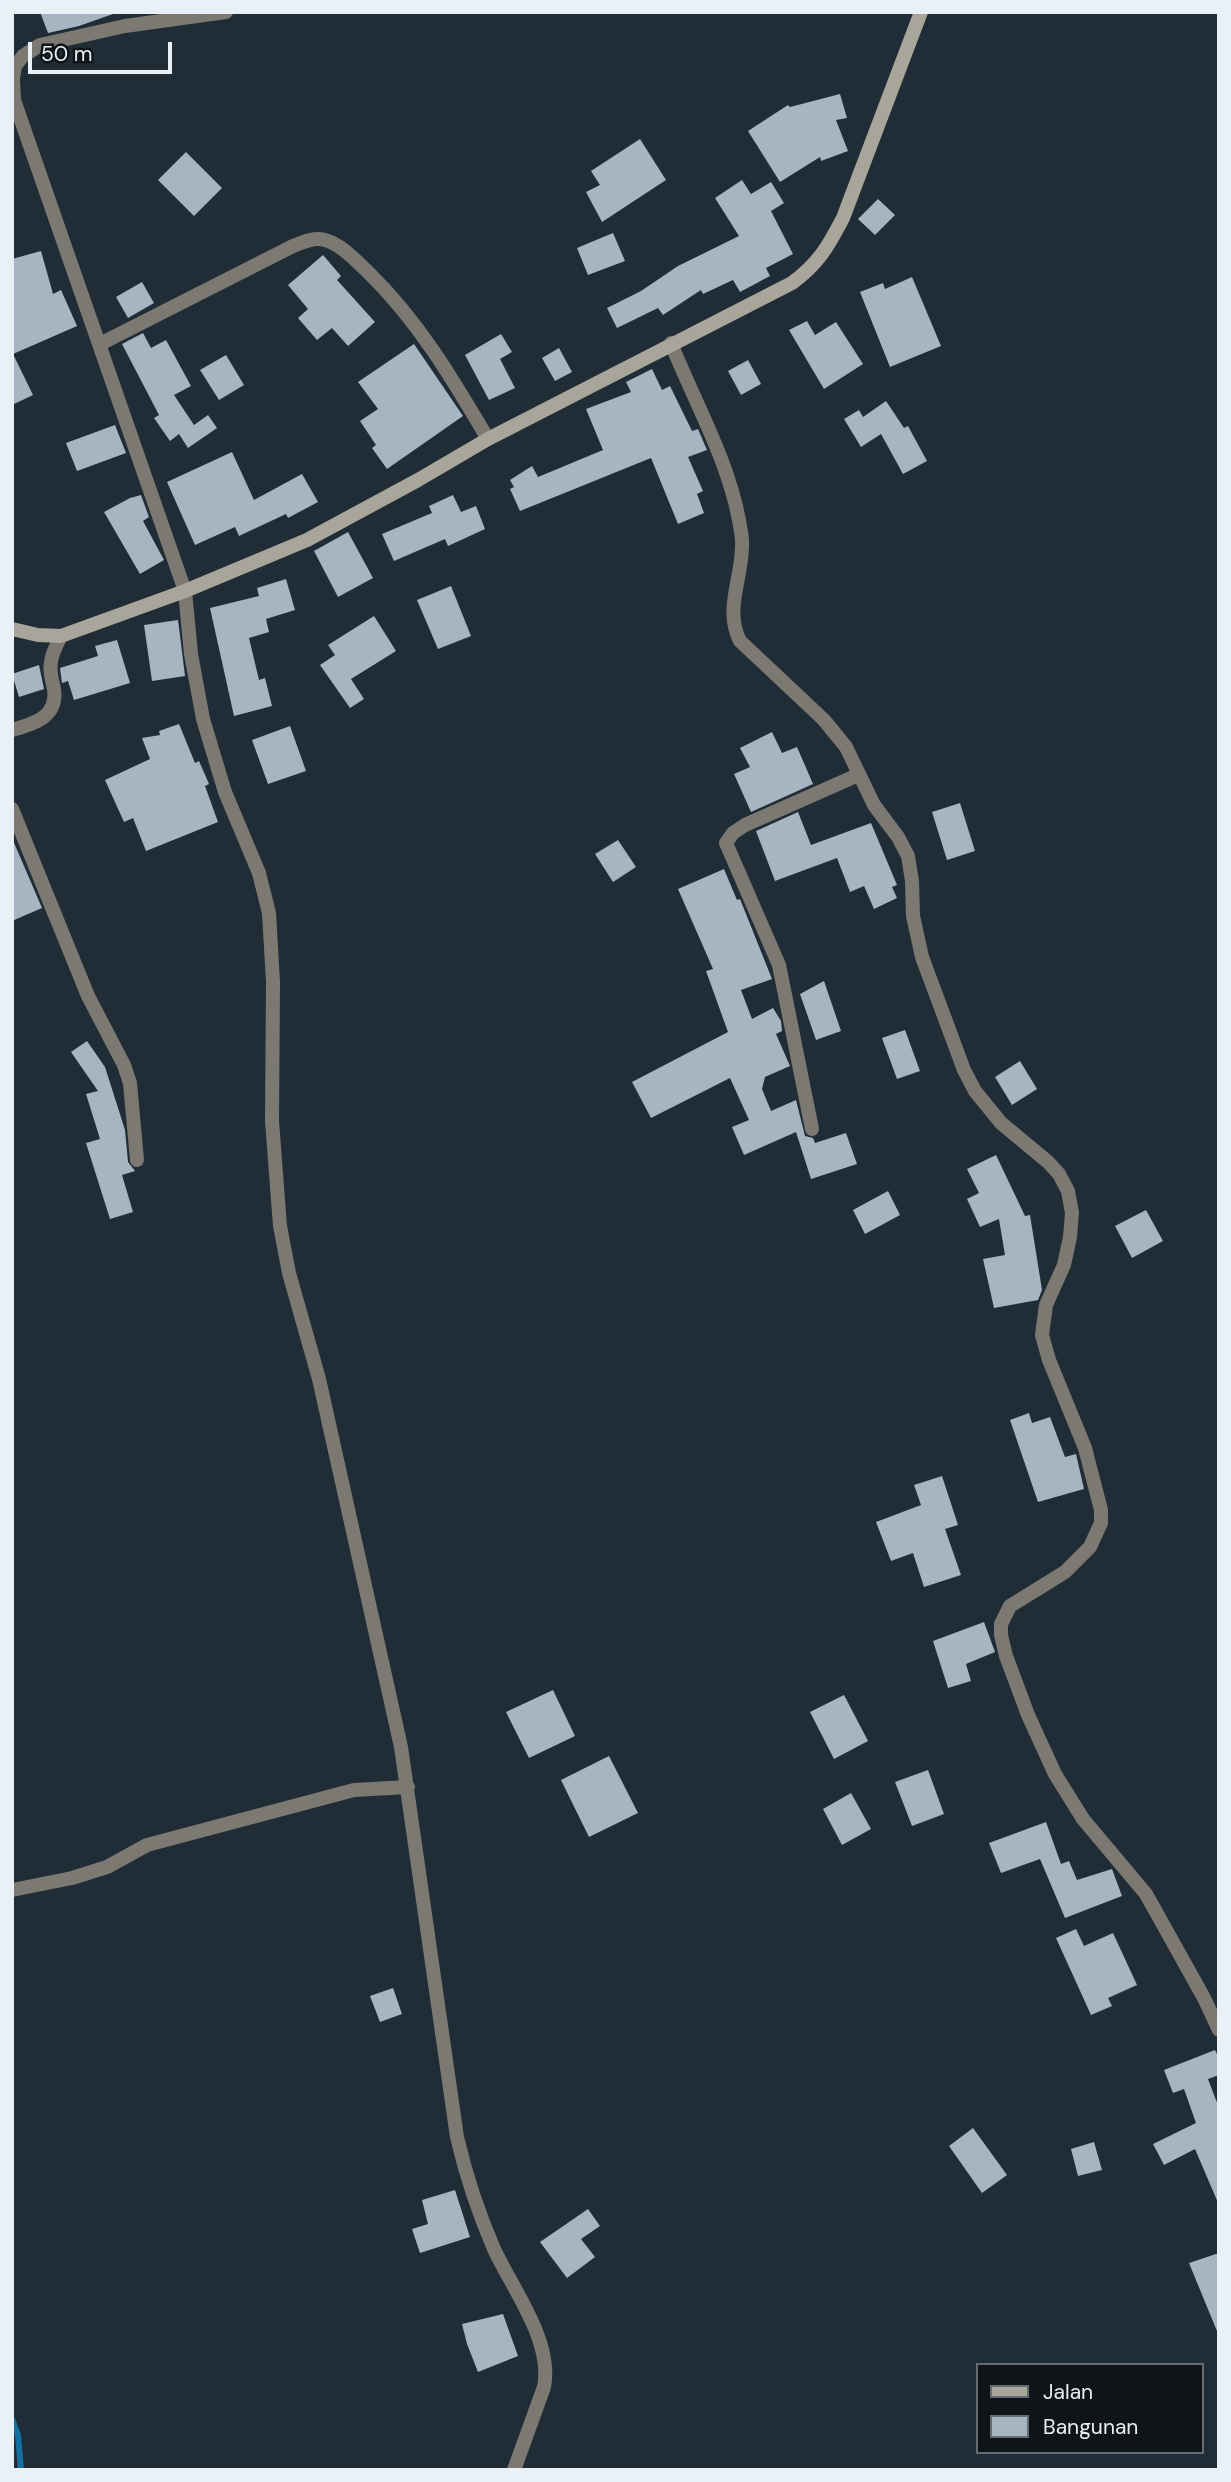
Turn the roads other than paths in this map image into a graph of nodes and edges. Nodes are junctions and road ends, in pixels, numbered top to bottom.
1 (226, 12) edge
2 (921, 12) edge
3 (671, 343) junction
4 (100, 344) junction
5 (488, 439) junction
6 (185, 591) junction
7 (12, 629) edge
8 (61, 636) junction
9 (12, 730) edge
10 (858, 775) junction
11 (12, 809) edge
12 (812, 1129) dead end
13 (136, 1160) dead end
14 (408, 1787) junction
15 (12, 1890) edge
16 (1219, 1990) edge
17 (1204, 1998) junction
18 (1219, 2030) edge
19 (514, 2470) edge

1 - 4 street
2 - 3 street
3 - 5 street
3 - 10 street
4 - 5 street
4 - 6 street
5 - 6 street
6 - 8 street
6 - 14 street
7 - 8 street
8 - 9 street
10 - 12 street
10 - 17 street
11 - 13 street
14 - 15 street
14 - 19 street
16 - 17 street
17 - 18 street

